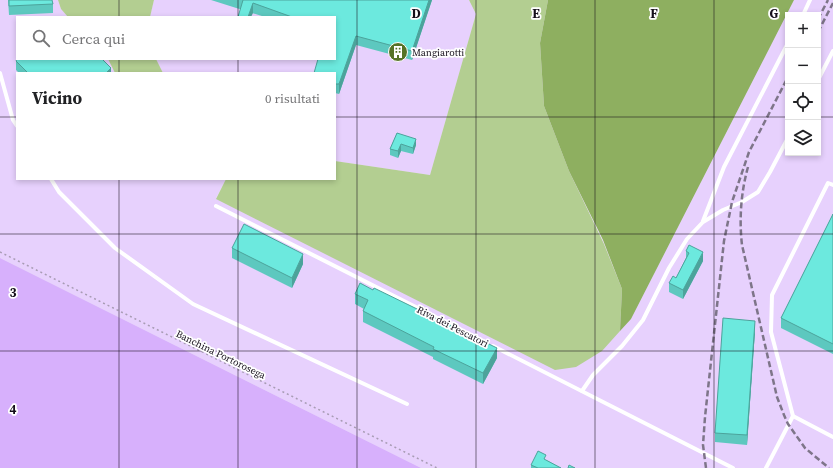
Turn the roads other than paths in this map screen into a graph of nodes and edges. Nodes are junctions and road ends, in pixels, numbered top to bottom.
1 (810, 0) edge
2 (804, 12) edge
3 (785, 48) edge
4 (833, 51) edge
5 (0, 73) edge
6 (821, 74) edge
7 (16, 124) edge
8 (785, 144) edge
9 (52, 180) edge
10 (833, 185) edge
11 (216, 206) dead end
12 (703, 222) junction
13 (582, 391) junction
14 (407, 404) dead end
15 (793, 416) junction
16 (833, 437) edge
17 (733, 468) edge
18 (766, 468) edge

1 - 2 lane
3 - 12 lane
4 - 6 lane
5 - 7 lane
8 - 12 lane
9 - 14 lane
10 - 15 lane
11 - 13 lane, Riva dei Pescatori
12 - 13 lane
13 - 17 lane, Riva dei Pescatori
15 - 16 lane
15 - 18 lane

